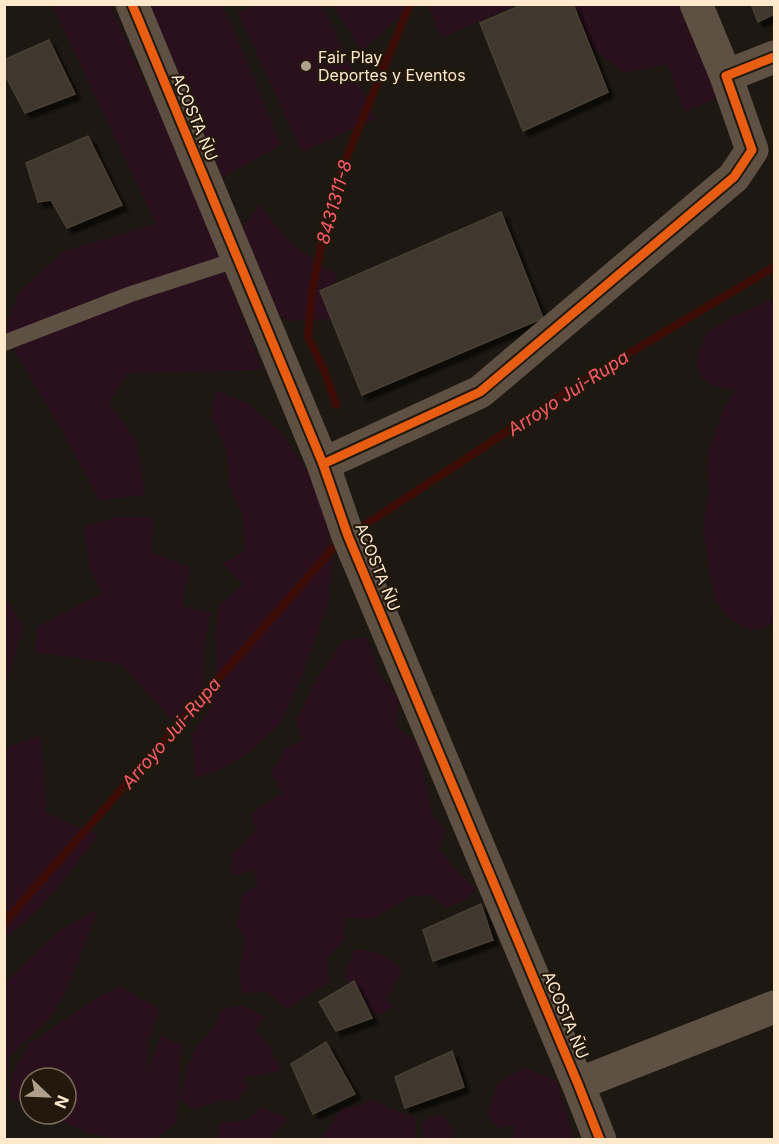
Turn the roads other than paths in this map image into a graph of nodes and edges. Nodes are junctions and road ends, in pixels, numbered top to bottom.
1 (132, 4) edge
2 (696, 4) edge
3 (774, 57) edge
4 (726, 76) junction
5 (239, 259) junction
6 (4, 343) edge
7 (322, 464) junction
8 (774, 1007) edge
9 (578, 1084) junction
10 (600, 1140) edge

1 - 5 street, ACOSTA ÑU
2 - 4 street
3 - 4 street
4 - 7 street
5 - 6 lane
5 - 7 street, ACOSTA ÑU
7 - 9 street, ACOSTA ÑU
8 - 9 street
9 - 10 street, ACOSTA ÑU

